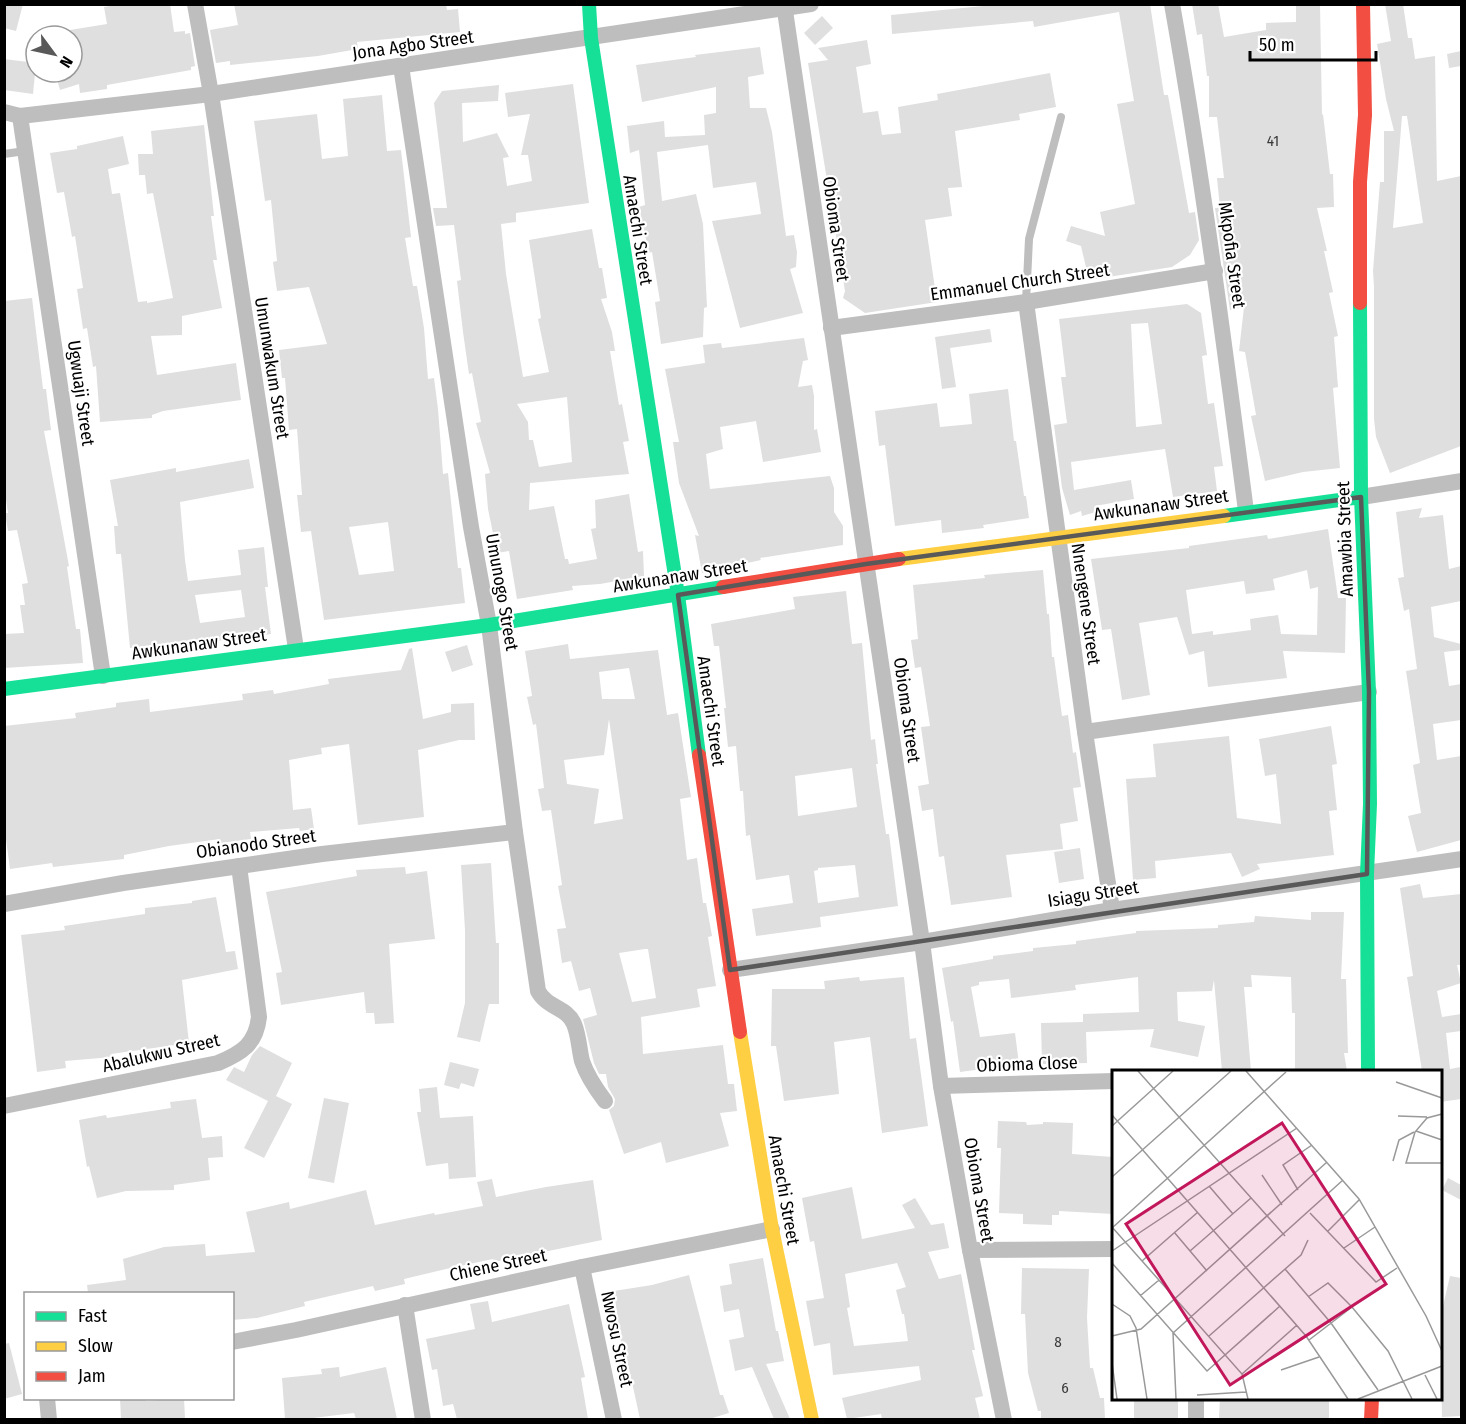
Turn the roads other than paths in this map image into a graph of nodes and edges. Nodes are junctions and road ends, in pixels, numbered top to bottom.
1 (195, 4) edge
2 (589, 4) edge
3 (811, 4) edge
4 (1172, 4) edge
5 (1363, 4) edge
6 (784, 7) edge
7 (591, 38) junction
8 (401, 66) junction
9 (212, 94) junction
10 (12, 114) edge
11 (1061, 117) dead end
12 (25, 151) junction
13 (4, 154) edge
14 (1215, 271) junction
15 (1026, 302) junction
16 (831, 328) junction
17 (1461, 481) edge
18 (1361, 497) junction
19 (1246, 511) junction
20 (1058, 538) junction
21 (866, 564) junction
22 (678, 596) junction
23 (489, 625) junction
24 (296, 649) junction
25 (104, 676) junction
26 (4, 689) edge
27 (1369, 692) junction
28 (1085, 732) junction
29 (515, 832) junction
30 (1461, 859) edge
31 (239, 866) junction
32 (1367, 874) junction
33 (4, 904) edge
34 (1112, 910) junction
35 (922, 942) junction
36 (730, 970) junction
37 (1368, 1070) edge
38 (1112, 1081) edge
39 (941, 1086) junction
40 (605, 1101) dead end
41 (4, 1106) edge
42 (772, 1229) junction
43 (1112, 1249) edge
44 (970, 1250) junction
45 (582, 1267) junction
46 (405, 1305) junction
47 (234, 1342) edge
48 (48, 1400) edge
49 (1196, 1400) edge
50 (1372, 1400) edge
51 (49, 1419) edge
52 (423, 1419) edge
53 (614, 1419) edge
54 (812, 1419) edge
55 (1004, 1419) edge
56 (1196, 1419) edge
57 (1371, 1419) edge

1 - 9 street, Umunwakum Street
2 - 7 street, Amaechi Street
3 - 6 street, Jona Agbo Street
4 - 14 street, Mkpofia Street
5 - 18 street, Amawbia Street
6 - 7 street, Jona Agbo Street
6 - 16 street, Obioma Street
7 - 8 street, Jona Agbo Street
7 - 22 street, Amaechi Street
8 - 9 street, Jona Agbo Street
8 - 23 street, Umunogo Street
9 - 10 street, Jona Agbo Street
9 - 24 street, Umunwakum Street
10 - 12 street, Ugwuaji Street
11 - 15 lane
12 - 13 lane
12 - 25 street, Ugwuaji Street
14 - 15 street, Emmanuel Church Street
14 - 19 street, Mkpofia Street
15 - 16 street, Emmanuel Church Street
15 - 20 street, Nnengene Street
16 - 21 street, Obioma Street
17 - 18 street
18 - 19 street, Awkunanaw Street
18 - 27 street, Amawbia Street
19 - 20 street, Awkunanaw Street
20 - 21 street, Awkunanaw Street
20 - 28 street, Nnengene Street
21 - 22 street, Awkunanaw Street
21 - 35 street, Obioma Street
22 - 23 street, Awkunanaw Street
22 - 36 street, Amaechi Street
23 - 24 street, Awkunanaw Street
23 - 29 street, Umunogo Street
24 - 25 street, Awkunanaw Street
25 - 26 street, Awkunanaw Street
27 - 28 street
27 - 32 street, Amawbia Street
28 - 34 street, Nnengene Street
29 - 31 street, Obianodo Street
29 - 40 street, Umunogo Street
30 - 32 street, Isiagu Street
31 - 33 street, Obianodo Street
31 - 41 street, Abalukwu Street
32 - 34 street, Isiagu Street
32 - 37 street, Amawbia Street
34 - 35 street, Isiagu Street
35 - 36 street, Isiagu Street
35 - 39 street, Obioma Street
36 - 42 street, Amaechi Street
38 - 39 street, Obioma Close
39 - 44 street, Obioma Street
42 - 45 street, Chiene Street
42 - 54 street, Amaechi Street
43 - 44 street
44 - 55 street, Obioma Street
45 - 46 street, Chiene Street
45 - 53 street, Nwosu Street
46 - 47 street, Chiene Street
46 - 52 street
48 - 51 street
49 - 56 street
50 - 57 street

